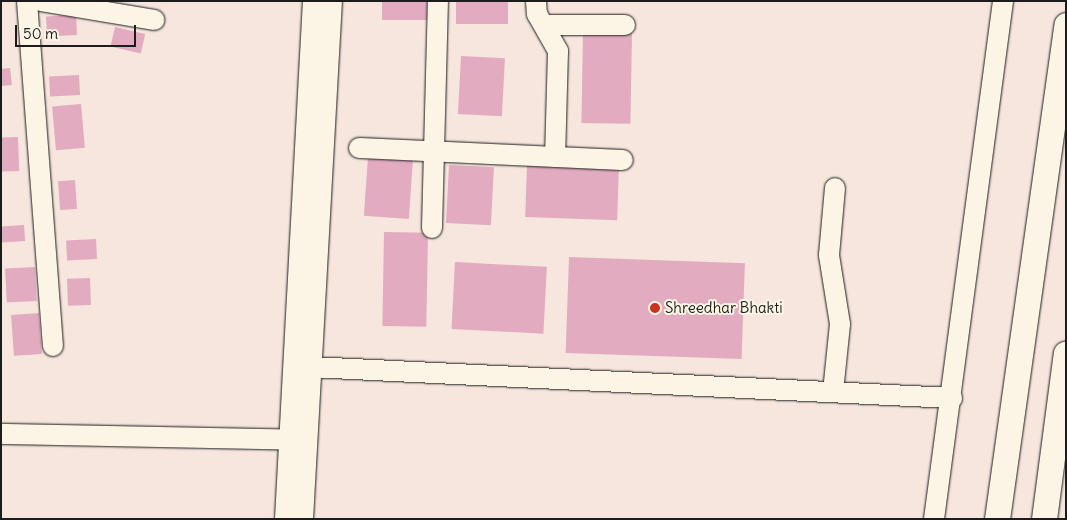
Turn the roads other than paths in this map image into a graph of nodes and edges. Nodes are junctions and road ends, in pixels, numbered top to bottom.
1 (27, 1) edge
2 (41, 1) edge
3 (313, 1) edge
4 (332, 1) edge
5 (438, 1) edge
6 (536, 1) edge
7 (1003, 1) edge
8 (154, 20) dead end
9 (544, 25) junction
10 (625, 25) dead end
11 (1066, 25) edge
12 (359, 148) dead end
13 (434, 151) junction
14 (555, 157) junction
15 (623, 160) dead end
16 (835, 188) dead end
17 (432, 228) dead end
18 (53, 346) dead end
19 (1066, 353) edge
20 (311, 367) junction
21 (833, 392) junction
22 (952, 398) junction
23 (1, 434) edge
24 (297, 440) junction
25 (285, 519) edge
26 (303, 519) edge
27 (934, 519) edge
28 (997, 519) edge
29 (1044, 519) edge

1 - 18 street
2 - 8 street
3 - 24 street
4 - 20 street
5 - 13 street
6 - 9 street
7 - 22 street
9 - 10 street
9 - 14 street
11 - 28 main road
12 - 13 street
13 - 14 street
13 - 17 street
14 - 15 street
16 - 21 street
19 - 29 main road
20 - 21 street
20 - 24 street
21 - 22 street
22 - 27 street
23 - 24 street
24 - 25 street
24 - 26 street

